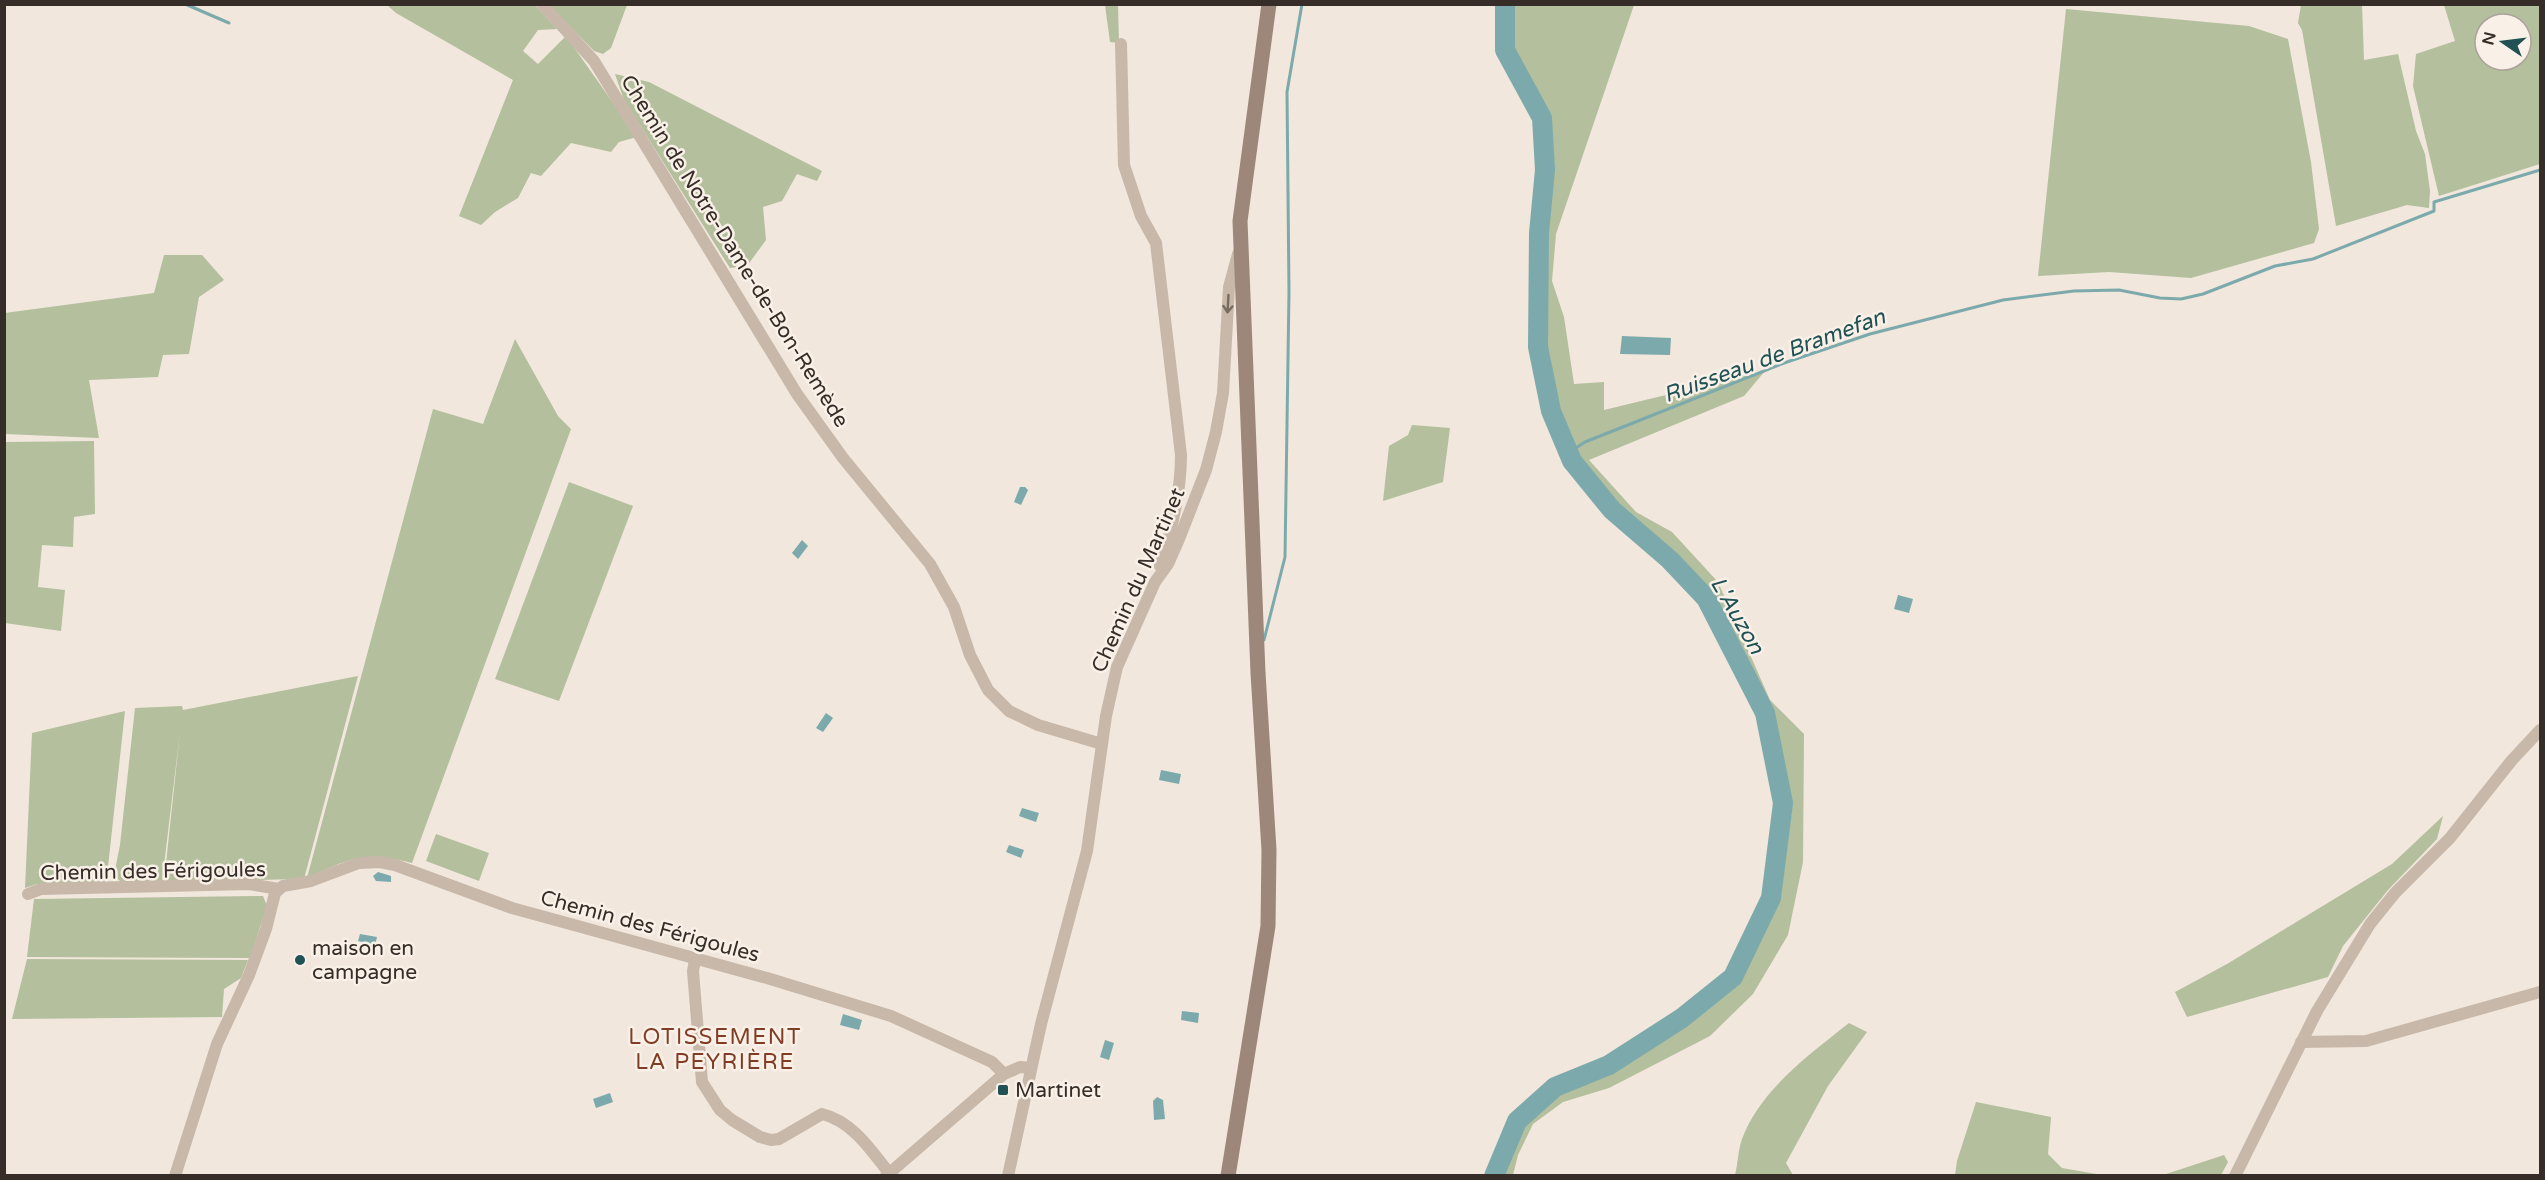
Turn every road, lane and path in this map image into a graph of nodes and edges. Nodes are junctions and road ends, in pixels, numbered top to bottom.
1 (542, 4) edge
2 (1269, 4) edge
3 (1121, 44) dead end
4 (1240, 247) junction
5 (1155, 582) junction
6 (2541, 729) edge
7 (1102, 744) junction
8 (279, 888) junction
9 (28, 894) dead end
10 (695, 960) junction
11 (2541, 992) edge
12 (2301, 1042) junction
13 (1031, 1068) junction
14 (1004, 1074) junction
15 (888, 1174) edge
16 (175, 1176) edge
17 (1008, 1176) edge
18 (1227, 1176) edge
19 (2235, 1176) edge

1 - 7 street, Chemin de Notre-Dame-de-Bon-Remède
2 - 4 main road
3 - 5 street
4 -> 5 street, Chemin du Martinet
4 - 18 main road
5 - 7 street, Chemin du Martinet
6 - 12 street
7 - 13 street, Chemin du Martinet
8 - 9 street, Chemin des Férigoules
8 - 10 street, Chemin des Férigoules
8 - 16 street, Chemin des Férigoules
10 - 14 street, Chemin des Férigoules
10 - 15 street
11 - 12 street
12 - 19 street
13 - 14 street
13 - 17 street, Chemin du Martinet
14 - 15 street

